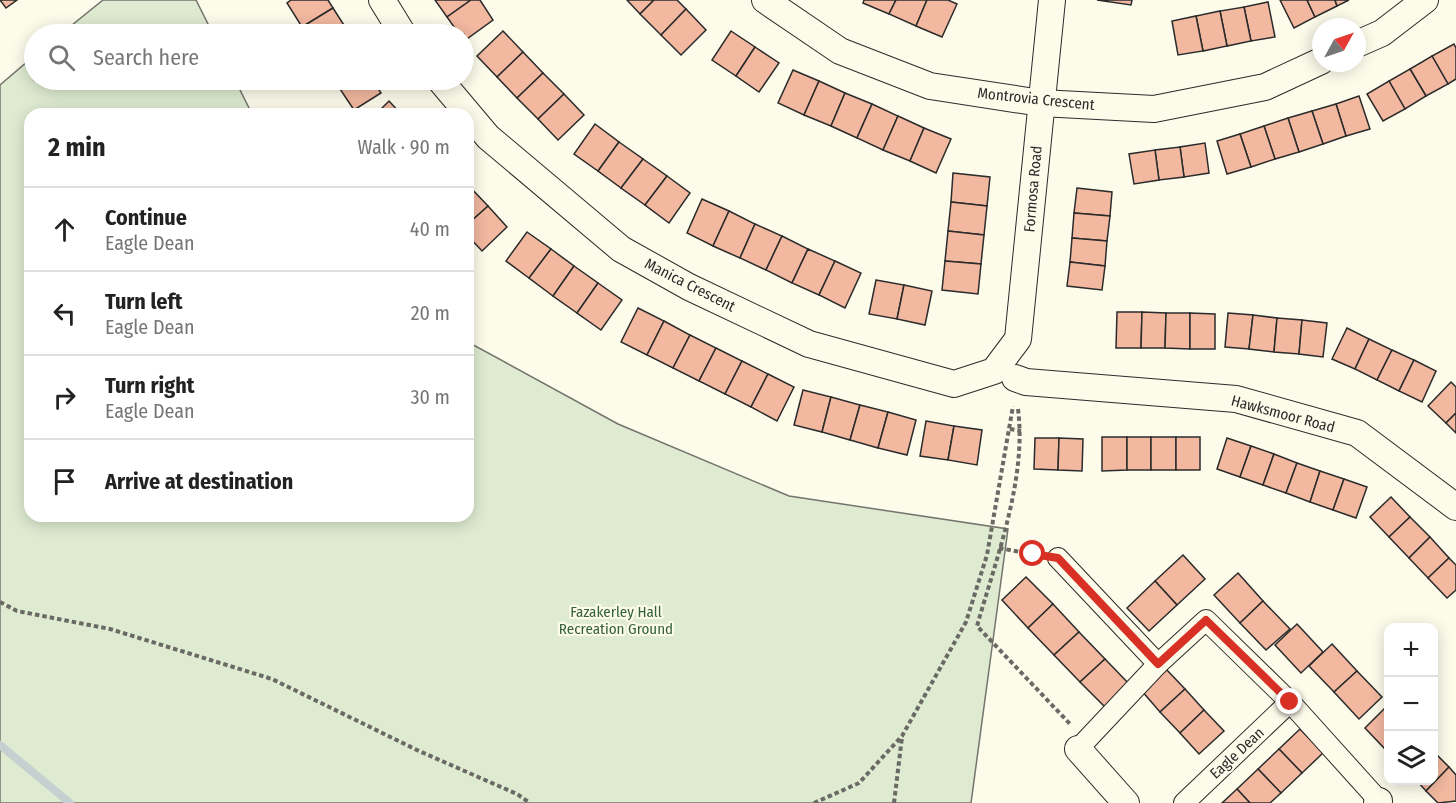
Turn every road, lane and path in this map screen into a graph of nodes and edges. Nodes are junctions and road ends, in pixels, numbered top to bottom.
1 (382, 0) edge
2 (765, 0) edge
3 (1052, 0) edge
4 (1425, 0) edge
5 (398, 24) edge
6 (1366, 40) edge
7 (1312, 65) edge
8 (448, 90) edge
9 (1041, 103) junction
10 (464, 108) edge
11 (474, 120) edge
12 (1004, 374) junction
13 (1010, 429) junction
14 (1021, 431) junction
15 (1456, 507) edge
16 (999, 548) junction
17 (1058, 558) joint
18 (0, 602) edge
19 (1158, 664) junction
20 (1290, 702) junction
21 (902, 736) junction
22 (1082, 745) junction
23 (1379, 802) edge
24 (530, 803) edge
25 (814, 803) edge
26 (894, 803) edge
27 (1126, 803) edge
28 (1184, 803) edge

1 - 5 street
2 - 9 street, Montrovia Crescent
3 - 9 street, Formosa Road
4 - 6 street
7 - 9 street, Montrovia Crescent
8 - 10 street, Manica Crescent
9 - 12 street, Formosa Road
11 - 12 street, Manica Crescent
12 - 13 path
12 - 14 path
12 - 15 street, Hawksmoor Road
13 - 14 path
13 - 21 path
14 - 16 path
16 - 17 path
16 - 22 path
17 - 19 street
18 - 24 path
19 - 20 street
19 - 22 street
20 - 23 street
20 - 28 street, Eagle Dean
21 - 25 path
21 - 26 path
22 - 27 street

